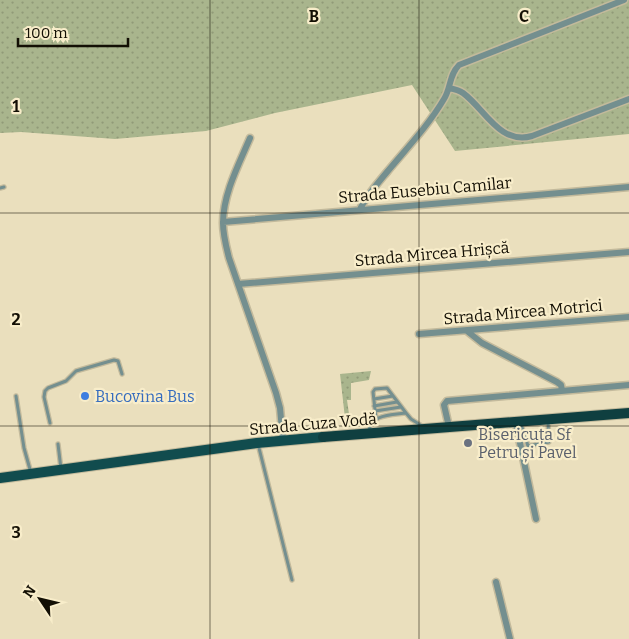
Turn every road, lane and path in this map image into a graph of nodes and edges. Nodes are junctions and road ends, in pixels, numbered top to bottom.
1 (624, 0) edge
2 (449, 88) junction
3 (629, 99) edge
4 (250, 138) dead end
5 (629, 187) edge
6 (360, 210) junction
7 (223, 222) junction
8 (629, 252) edge
9 (238, 284) junction
10 (629, 317) edge
11 (467, 331) junction
12 (419, 334) dead end
13 (122, 374) dead end
14 (629, 385) edge
15 (562, 390) junction
16 (16, 396) dead end
17 (393, 396) junction
18 (374, 399) junction
19 (398, 402) junction
20 (374, 406) junction
21 (402, 407) junction
22 (375, 411) junction
23 (406, 413) junction
24 (629, 414) edge
25 (376, 418) junction
26 (548, 421) junction
27 (519, 423) junction
28 (50, 424) dead end
29 (449, 427) junction
30 (427, 429) junction
31 (369, 434) junction
32 (323, 438) joint
33 (283, 441) junction
34 (257, 443) junction
35 (58, 444) dead end
36 (61, 469) junction
37 (31, 474) junction
38 (0, 478) edge
39 (536, 519) dead end
40 (292, 580) dead end
41 (496, 582) dead end
42 (510, 639) edge

1 - 2 street
2 - 3 street
2 - 6 street
4 - 7 street
5 - 6 street, Strada Eusebiu Camilar
6 - 7 street, Strada Eusebiu Camilar
7 - 9 street
8 - 9 street, Strada Mircea Hrișcă
9 - 33 street
10 - 11 street, Strada Mircea Motrici
11 - 12 street, Strada Mircea Motrici
11 - 15 street
13 - 28 lane
14 - 15 street
15 - 29 street
16 - 37 lane
17 - 18 lane
17 - 18 lane
17 - 19 lane
18 - 20 lane
19 - 20 lane
19 - 21 lane
20 - 22 lane
21 - 22 lane
21 - 23 lane
22 - 25 lane
23 - 25 lane
23 - 30 lane
24 - 26 highway, Strada Cuza Vodă
25 - 31 lane
26 - 27 highway, Strada Cuza Vodă
26 - 27 lane
27 - 29 highway, Strada Cuza Vodă
27 - 39 street
29 - 30 highway, Strada Cuza Vodă
30 - 31 highway, Strada Cuza Vodă
31 - 32 highway, Strada Cuza Vodă
32 - 33 main road, Strada Cuza Vodă
33 - 34 main road, Strada Cuza Vodă
34 - 36 main road, Strada Cuza Vodă
34 - 40 lane
35 - 36 lane
36 - 37 main road, Strada Cuza Vodă
37 - 38 main road, Strada Cuza Vodă
41 - 42 street

